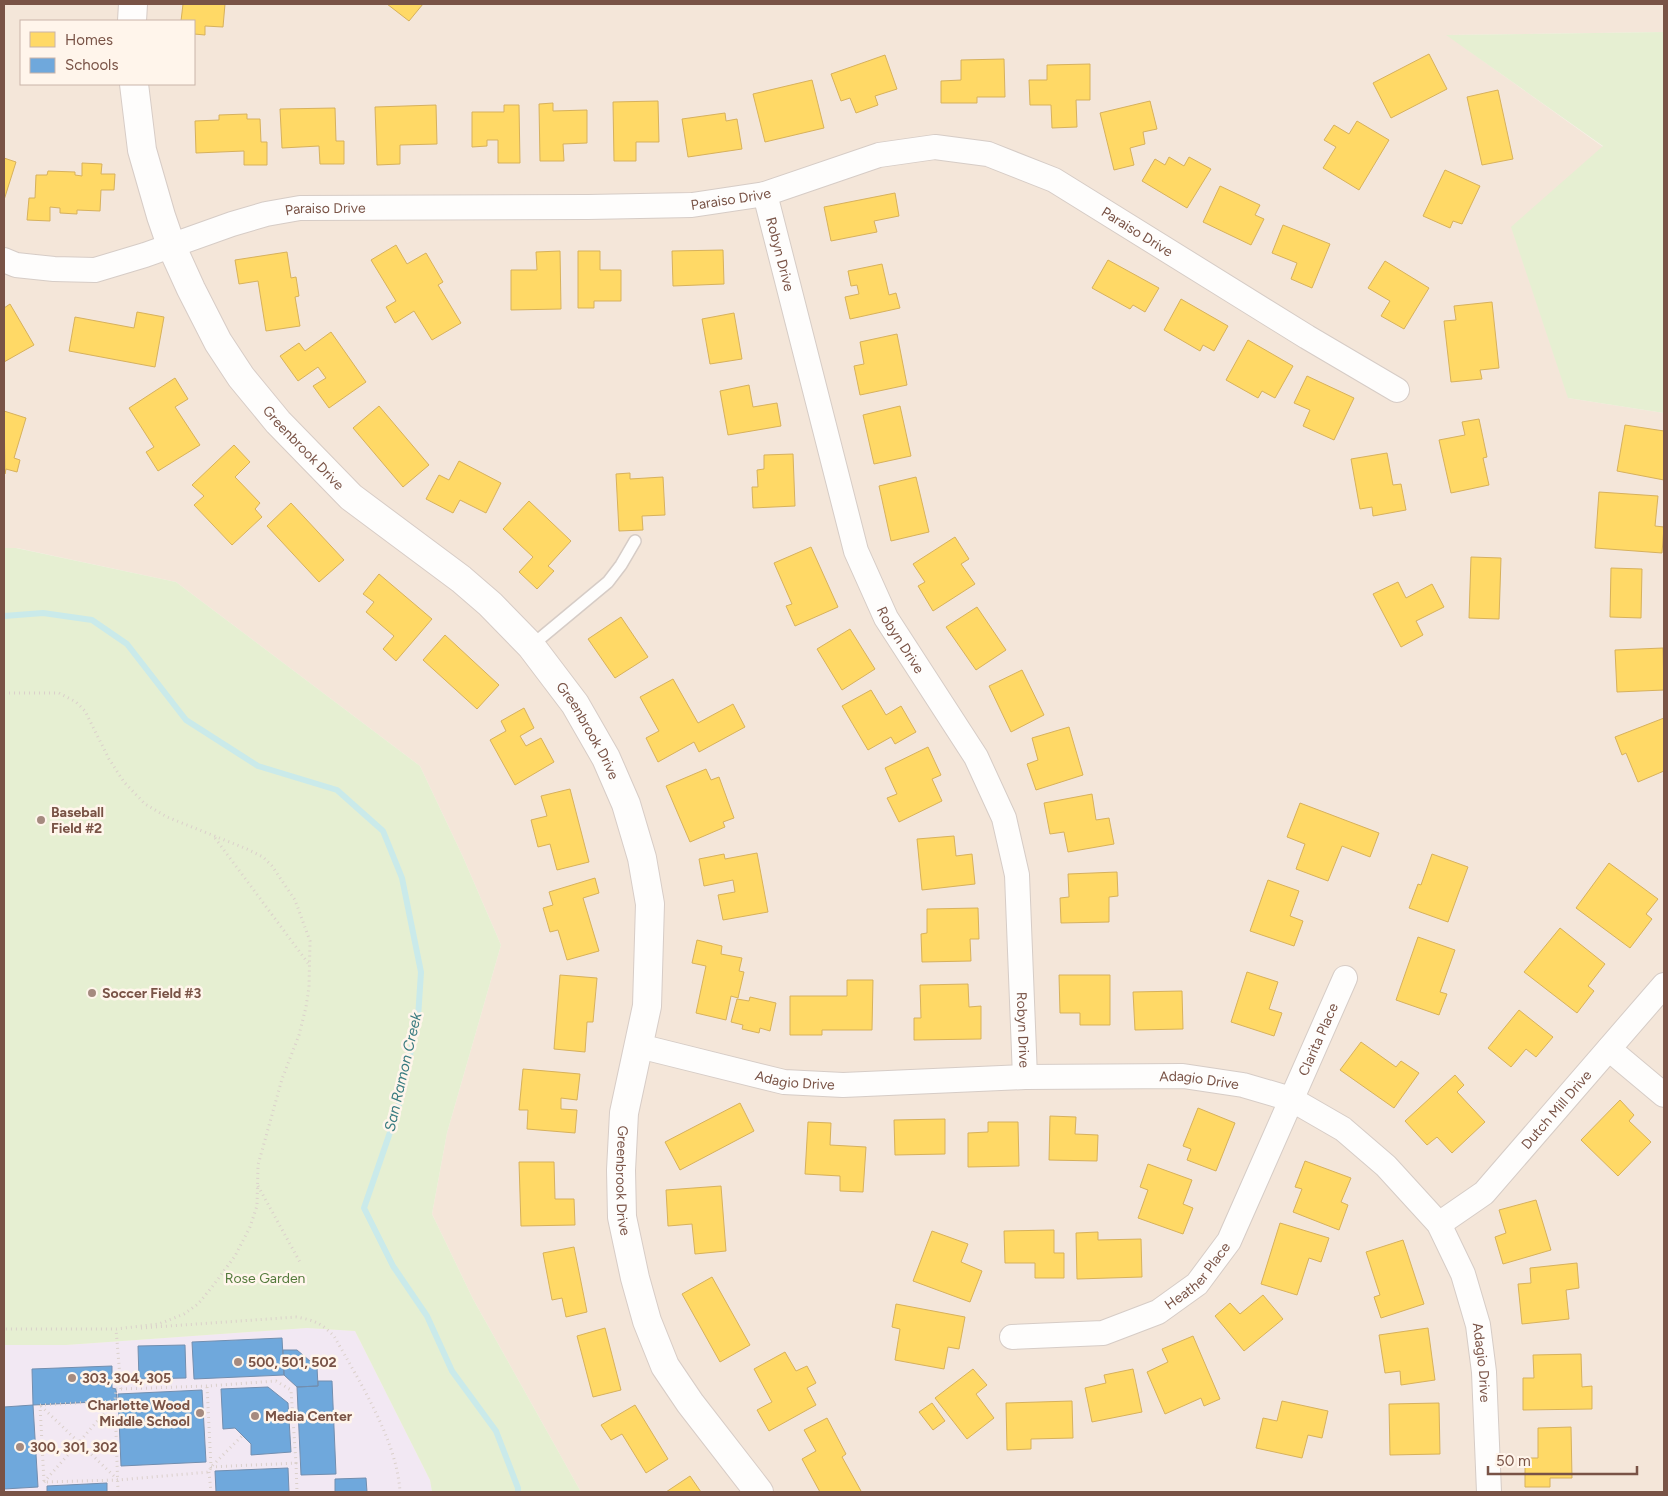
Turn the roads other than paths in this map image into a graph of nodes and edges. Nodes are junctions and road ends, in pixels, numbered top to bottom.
1 (133, 4) edge
2 (132, 20) edge
3 (134, 85) edge
4 (766, 194) junction
5 (171, 245) junction
6 (4, 260) edge
7 (1397, 390) dead end
8 (635, 541) dead end
9 (531, 646) junction
10 (1345, 978) dead end
11 (1664, 985) edge
12 (639, 1046) junction
13 (1609, 1049) junction
14 (1024, 1077) junction
15 (1664, 1095) edge
16 (1291, 1099) junction
17 (1438, 1224) junction
18 (1012, 1337) dead end
19 (759, 1492) edge
20 (1489, 1492) edge

1 - 2 street
3 - 5 street, Greenbrook Drive
4 - 5 street, Paraiso Drive
4 - 7 street, Paraiso Drive
4 - 14 street, Robyn Drive
5 - 6 street, Paraiso Drive
5 - 9 street, Greenbrook Drive
8 - 9 lane
9 - 12 street, Greenbrook Drive
10 - 16 street, Clarita Place
11 - 13 street, Dutch Mill Drive
12 - 14 street, Adagio Drive
12 - 19 street, Greenbrook Drive
13 - 15 street
13 - 17 street, Dutch Mill Drive
14 - 16 street, Adagio Drive
16 - 17 street, Adagio Drive
16 - 18 street, Heather Place
17 - 20 street, Adagio Drive

